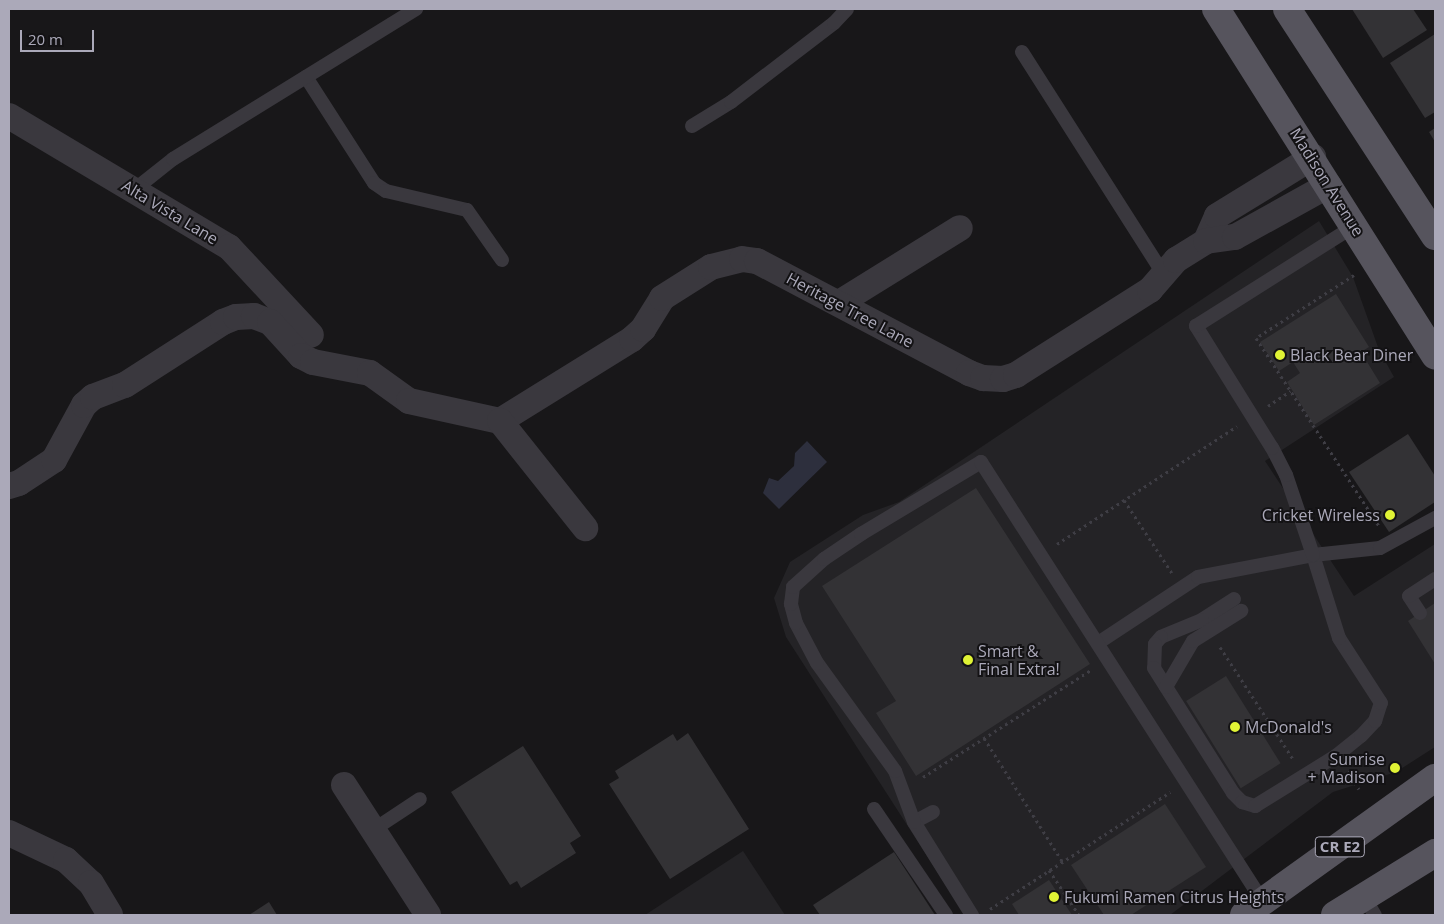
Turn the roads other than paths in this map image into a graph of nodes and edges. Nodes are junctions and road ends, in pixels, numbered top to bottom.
1 (416, 9) edge
2 (847, 9) edge
3 (1216, 9) edge
4 (1287, 9) edge
5 (1022, 52) dead end
6 (306, 76) junction
7 (9, 116) edge
8 (692, 126) dead end
9 (1312, 157) junction
10 (1329, 185) junction
11 (134, 190) junction
12 (1354, 226) junction
13 (960, 228) dead end
14 (1435, 236) edge
15 (1206, 241) junction
16 (502, 260) dead end
17 (1163, 272) junction
18 (839, 304) junction
19 (310, 335) dead end
20 (1435, 356) edge
21 (500, 421) junction
22 (9, 486) edge
23 (1435, 518) edge
24 (584, 528) dead end
25 (1313, 555) junction
26 (1435, 578) edge
27 (1420, 613) dead end
28 (1098, 643) junction
29 (1166, 687) junction
30 (1435, 778) edge
31 (344, 785) dead end
32 (420, 799) dead end
33 (874, 809) dead end
34 (933, 812) dead end
35 (914, 822) junction
36 (373, 830) junction
37 (9, 833) edge
38 (1435, 853) edge
39 (1370, 906) edge
40 (1254, 908) edge
41 (979, 914) edge
42 (110, 915) edge
43 (428, 915) edge
44 (946, 915) edge
45 (1335, 915) edge

1 - 6 lane
2 - 8 lane
3 - 9 main road, Madison Avenue
4 - 14 main road
5 - 17 lane
6 - 11 lane
6 - 16 lane
7 - 11 street, Alta Vista Lane
9 - 10 main road, Madison Avenue
9 - 15 street
10 - 12 main road, Madison Avenue
10 - 15 street, Heritage Tree Lane
11 - 19 street, Alta Vista Lane
12 - 20 main road, Madison Avenue
12 - 25 lane
13 - 18 street
15 - 17 street, Heritage Tree Lane
17 - 18 street, Heritage Tree Lane
18 - 21 street, Heritage Tree Lane
21 - 22 street
21 - 24 street
23 - 25 lane
25 - 28 lane
25 - 29 lane
26 - 27 lane
28 - 35 lane
28 - 40 lane
29 - 29 lane
30 - 40 main road, CR E2
31 - 36 street
32 - 36 lane
33 - 44 lane
34 - 35 lane
35 - 41 lane
36 - 43 street
37 - 42 street
38 - 39 main road
39 - 45 main road

